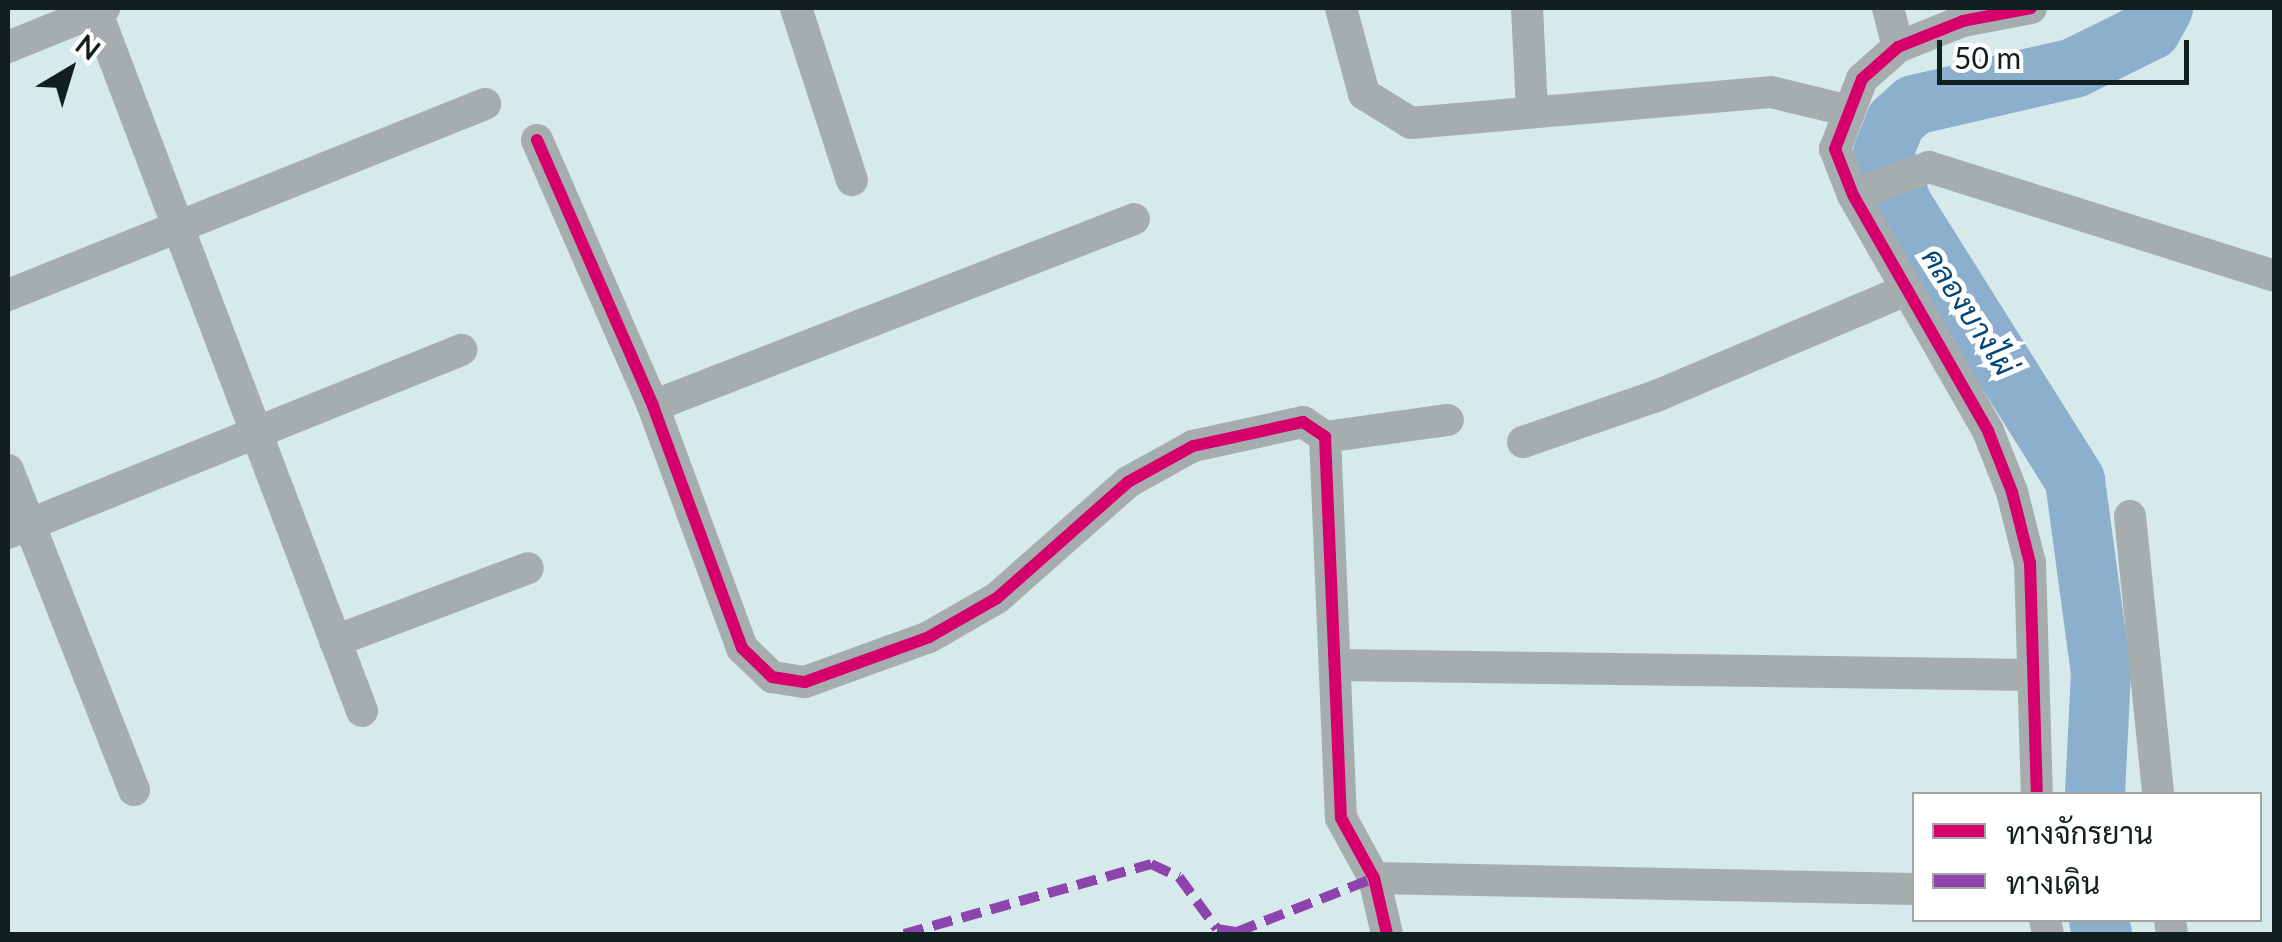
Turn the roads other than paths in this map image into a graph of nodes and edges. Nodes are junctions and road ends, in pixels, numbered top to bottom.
1 (796, 8) edge
2 (1341, 8) edge
3 (1527, 8) edge
4 (1888, 8) edge
5 (2032, 8) edge
6 (98, 9) edge
7 (8, 47) edge
8 (1898, 47) junction
9 (485, 104) dead end
10 (1532, 109) junction
11 (1846, 110) junction
12 (537, 140) dead end
13 (852, 180) dead end
14 (1858, 192) junction
15 (1134, 220) dead end
16 (180, 225) junction
17 (2274, 276) edge
18 (1906, 290) junction
19 (8, 294) edge
20 (461, 350) dead end
21 (653, 406) junction
22 (1448, 420) dead end
23 (258, 432) junction
24 (1325, 438) junction
25 (1523, 442) dead end
26 (8, 470) edge
27 (2130, 516) dead end
28 (18, 528) edge
29 (528, 568) dead end
30 (335, 642) junction
31 (1336, 665) junction
32 (2034, 675) junction
33 (362, 710) dead end
34 (134, 790) dead end
35 (2037, 792) edge
36 (2158, 792) edge
37 (1374, 878) junction
38 (1912, 889) edge
39 (1387, 934) edge

1 - 13 street
2 - 10 street
3 - 10 street
4 - 8 street
5 - 8 street
6 - 7 street
6 - 16 street
8 - 11 street
9 - 16 street
10 - 11 street
11 - 14 street
12 - 21 street
14 - 17 street
14 - 18 street
15 - 21 street
16 - 19 street
16 - 23 street
18 - 25 street
18 - 32 street
20 - 23 street
21 - 24 street
22 - 24 street
23 - 28 street
23 - 30 street
24 - 31 street
26 - 28 street
27 - 36 street
28 - 34 street
29 - 30 street
30 - 33 street
31 - 32 street
31 - 37 street
32 - 35 street
37 - 38 street
37 - 39 street

